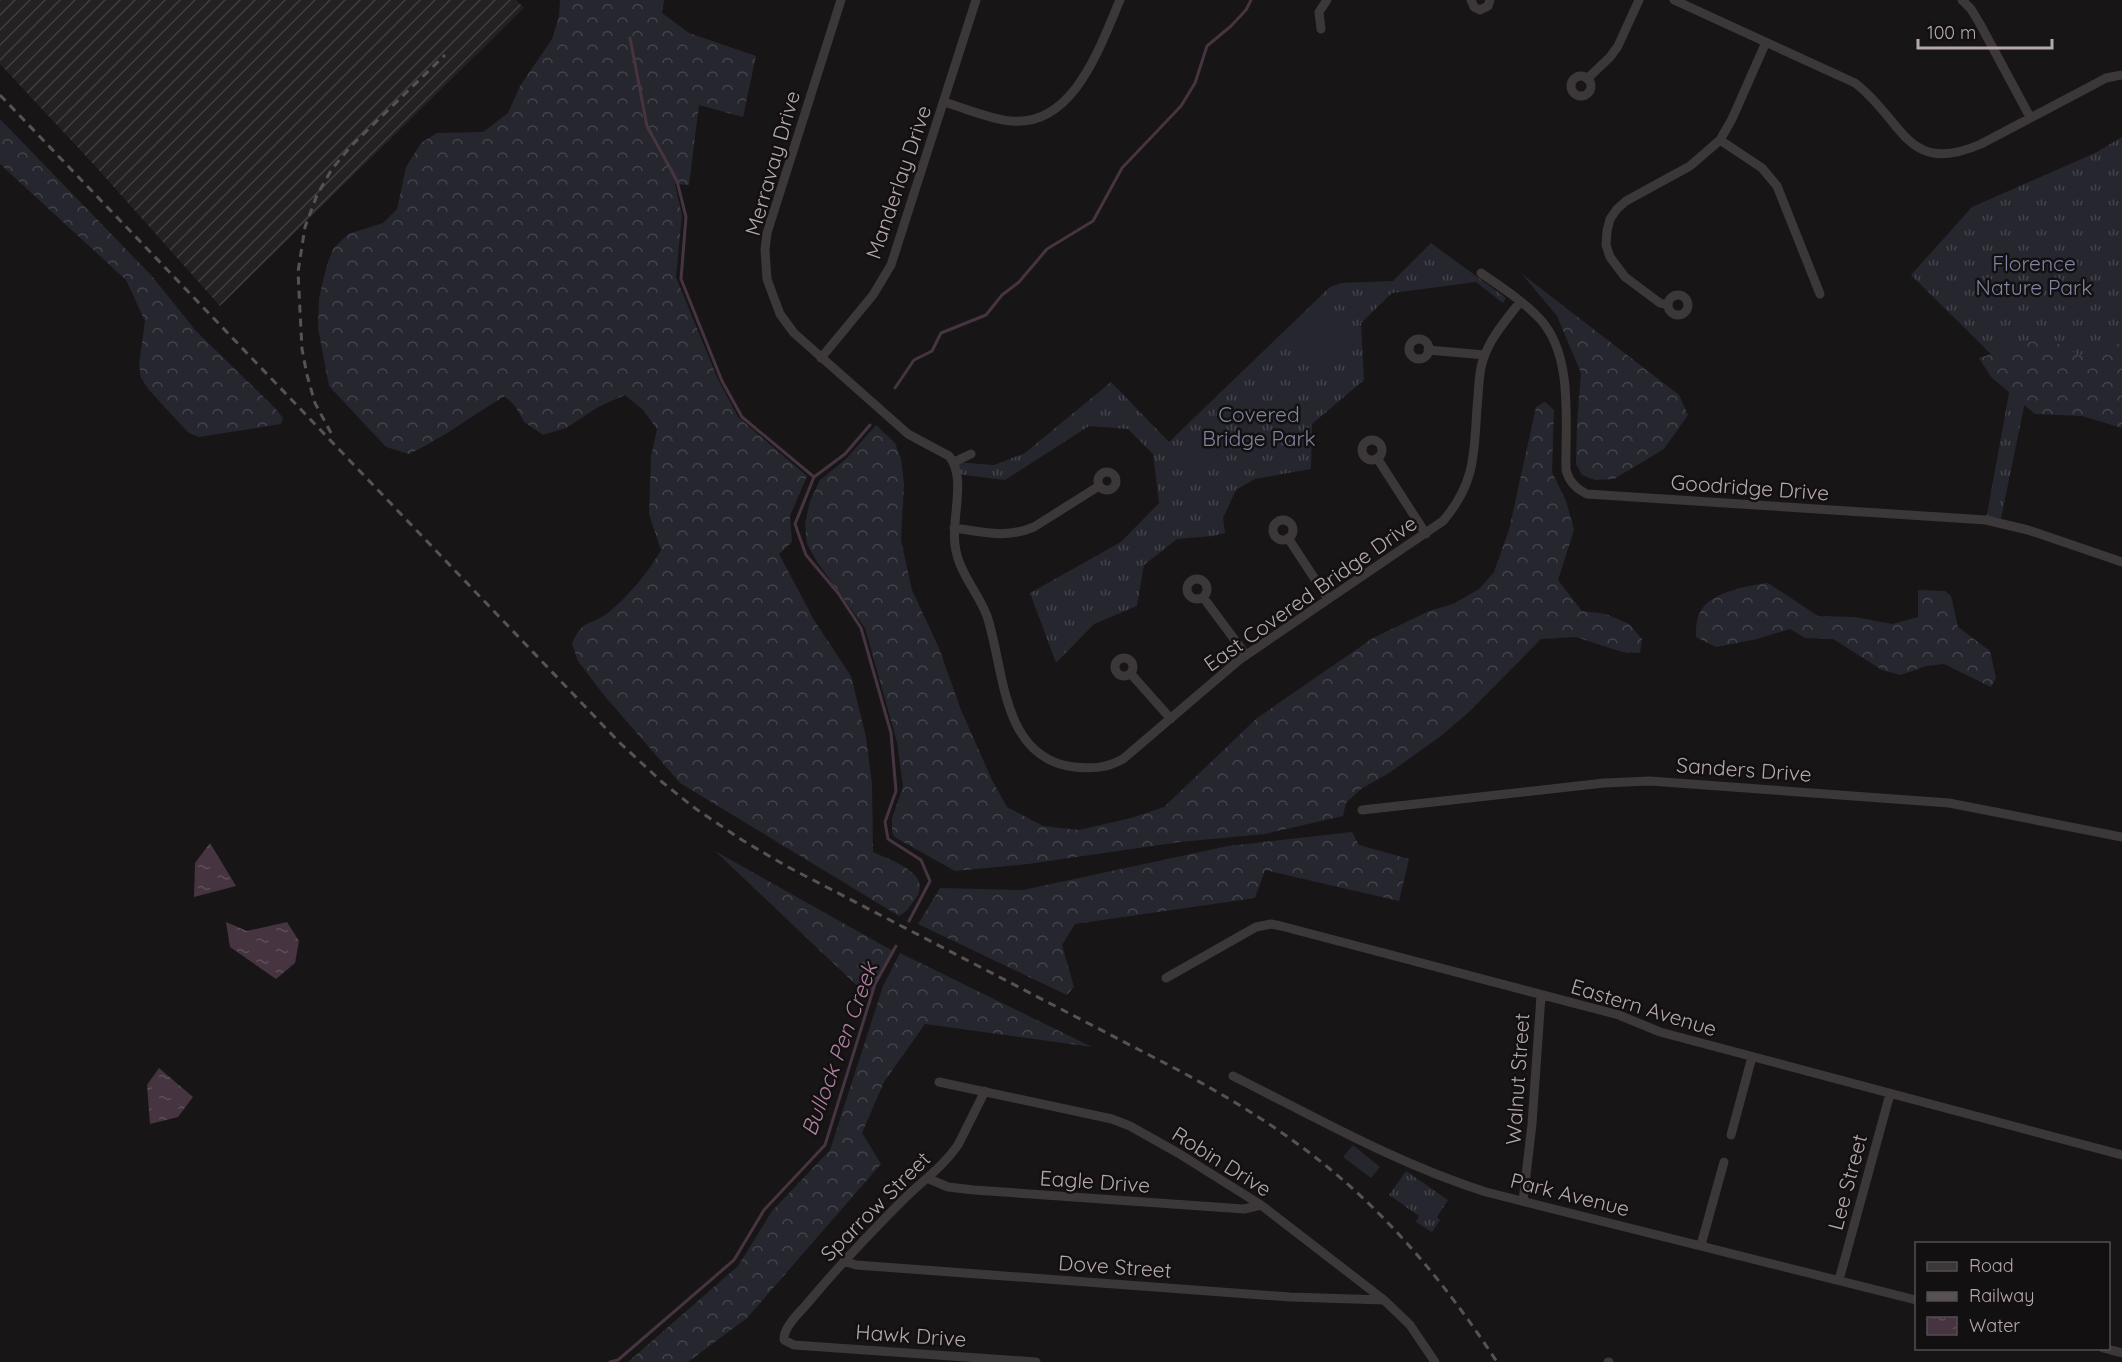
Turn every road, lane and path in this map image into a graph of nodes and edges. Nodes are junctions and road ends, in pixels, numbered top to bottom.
1 (841, 0) edge
2 (976, 0) edge
3 (1120, 0) edge
4 (1327, 0) edge
5 (1470, 0) edge
6 (1490, 0) edge
7 (1639, 0) edge
8 (1674, 0) edge
9 (1962, 0) edge
10 (1321, 29) dead end
11 (1766, 42) junction
12 (2122, 75) edge
13 (1587, 79) dead end
14 (944, 102) junction
15 (2030, 117) junction
16 (1720, 140) junction
17 (1481, 273) dead end
18 (1820, 294) dead end
19 (1520, 302) junction
20 (1668, 305) dead end
21 (1428, 350) dead end
22 (1485, 355) junction
23 (821, 358) junction
24 (971, 454) dead end
25 (1377, 458) dead end
26 (954, 462) junction
27 (1099, 486) dead end
28 (954, 528) junction
29 (1426, 534) junction
30 (1288, 538) dead end
31 (2122, 562) edge
32 (1203, 597) dead end
33 (1329, 599) junction
34 (1246, 655) junction
35 (1131, 674) dead end
36 (1171, 720) junction
37 (1362, 810) dead end
38 (2122, 837) edge
39 (1166, 978) dead end
40 (1541, 996) junction
41 (1752, 1057) junction
42 (1233, 1076) dead end
43 (939, 1082) dead end
44 (985, 1091) junction
45 (1890, 1094) junction
46 (1731, 1135) dead end
47 (2122, 1155) edge
48 (1724, 1162) dead end
49 (929, 1179) junction
50 (1524, 1201) junction
51 (1261, 1206) junction
52 (1701, 1245) junction
53 (844, 1261) junction
54 (1839, 1280) junction
55 (1915, 1299) edge
56 (1384, 1300) junction
57 (784, 1340) joint
58 (1036, 1362) edge
59 (1435, 1362) edge

1 - 23 street, Merravay Drive
2 - 14 street, Manderlay Drive
3 - 14 street
4 - 10 street
5 - 6 street
7 - 13 street
8 - 11 street
9 - 15 street
11 - 15 street
11 - 16 street
12 - 15 street
14 - 23 street, Manderlay Drive
16 - 18 street
16 - 20 street
17 - 19 street, Goodridge Drive
19 - 22 street, East Covered Bridge Drive
19 - 31 street, Goodridge Drive
21 - 22 street
22 - 29 street, East Covered Bridge Drive
23 - 26 street
24 - 26 street
25 - 29 street
26 - 28 street, East Covered Bridge Drive
27 - 28 street
28 - 36 street, East Covered Bridge Drive
29 - 33 street, East Covered Bridge Drive
30 - 33 street
32 - 34 street
33 - 34 street, East Covered Bridge Drive
34 - 36 street, East Covered Bridge Drive
35 - 36 street
37 - 38 street, Sanders Drive
39 - 40 street, Eastern Avenue
40 - 41 street, Eastern Avenue
40 - 50 street, Walnut Street
41 - 45 street, Eastern Avenue
41 - 46 street
42 - 50 street, Park Avenue
43 - 44 street, Robin Drive
44 - 49 street, Sparrow Street
44 - 51 street, Robin Drive
45 - 47 street, Eastern Avenue
45 - 54 street, Lee Street
48 - 52 street
49 - 51 street, Eagle Drive
49 - 53 street, Sparrow Street
50 - 52 street, Park Avenue
51 - 56 street, Robin Drive
52 - 54 street, Park Avenue
53 - 56 street, Dove Street
53 - 57 street, Sparrow Street
54 - 55 street, Park Avenue
56 - 59 street, Robin Drive
57 - 58 street, Hawk Drive

